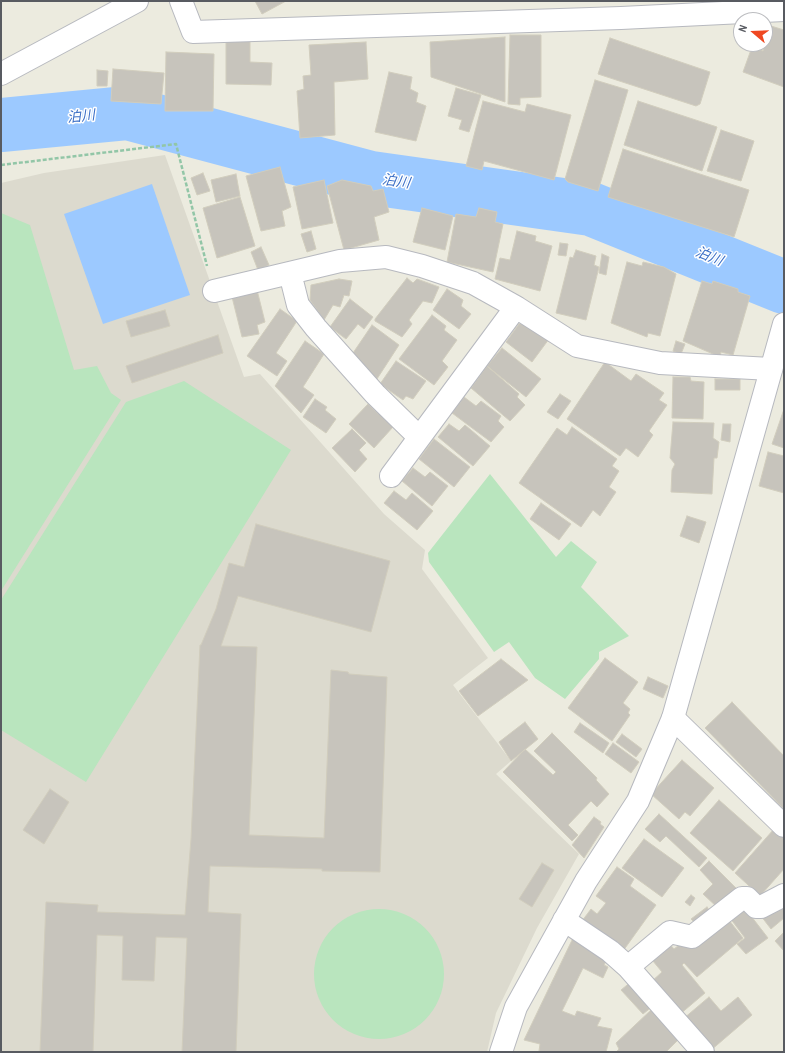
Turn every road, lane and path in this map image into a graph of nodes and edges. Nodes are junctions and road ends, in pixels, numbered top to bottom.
1 (137, 1) edge
2 (181, 1) edge
3 (784, 10) edge
4 (1, 74) edge
5 (1, 165) edge
6 (290, 273) junction
7 (214, 291) joint
8 (516, 307) junction
9 (784, 324) edge
10 (771, 369) junction
11 (419, 437) junction
12 (390, 476) dead end
13 (673, 718) junction
14 (784, 826) edge
15 (784, 895) edge
16 (564, 920) junction
17 (628, 967) junction
18 (502, 1052) edge
19 (703, 1052) edge

1 - 4 street
2 - 3 street
5 - 7 path
6 - 7 street
6 - 8 street
6 - 11 street
8 - 10 street
8 - 11 street
9 - 10 street
10 - 13 street
11 - 12 street
13 - 14 street
13 - 16 street
15 - 17 street
16 - 17 street
16 - 18 street
17 - 19 street

